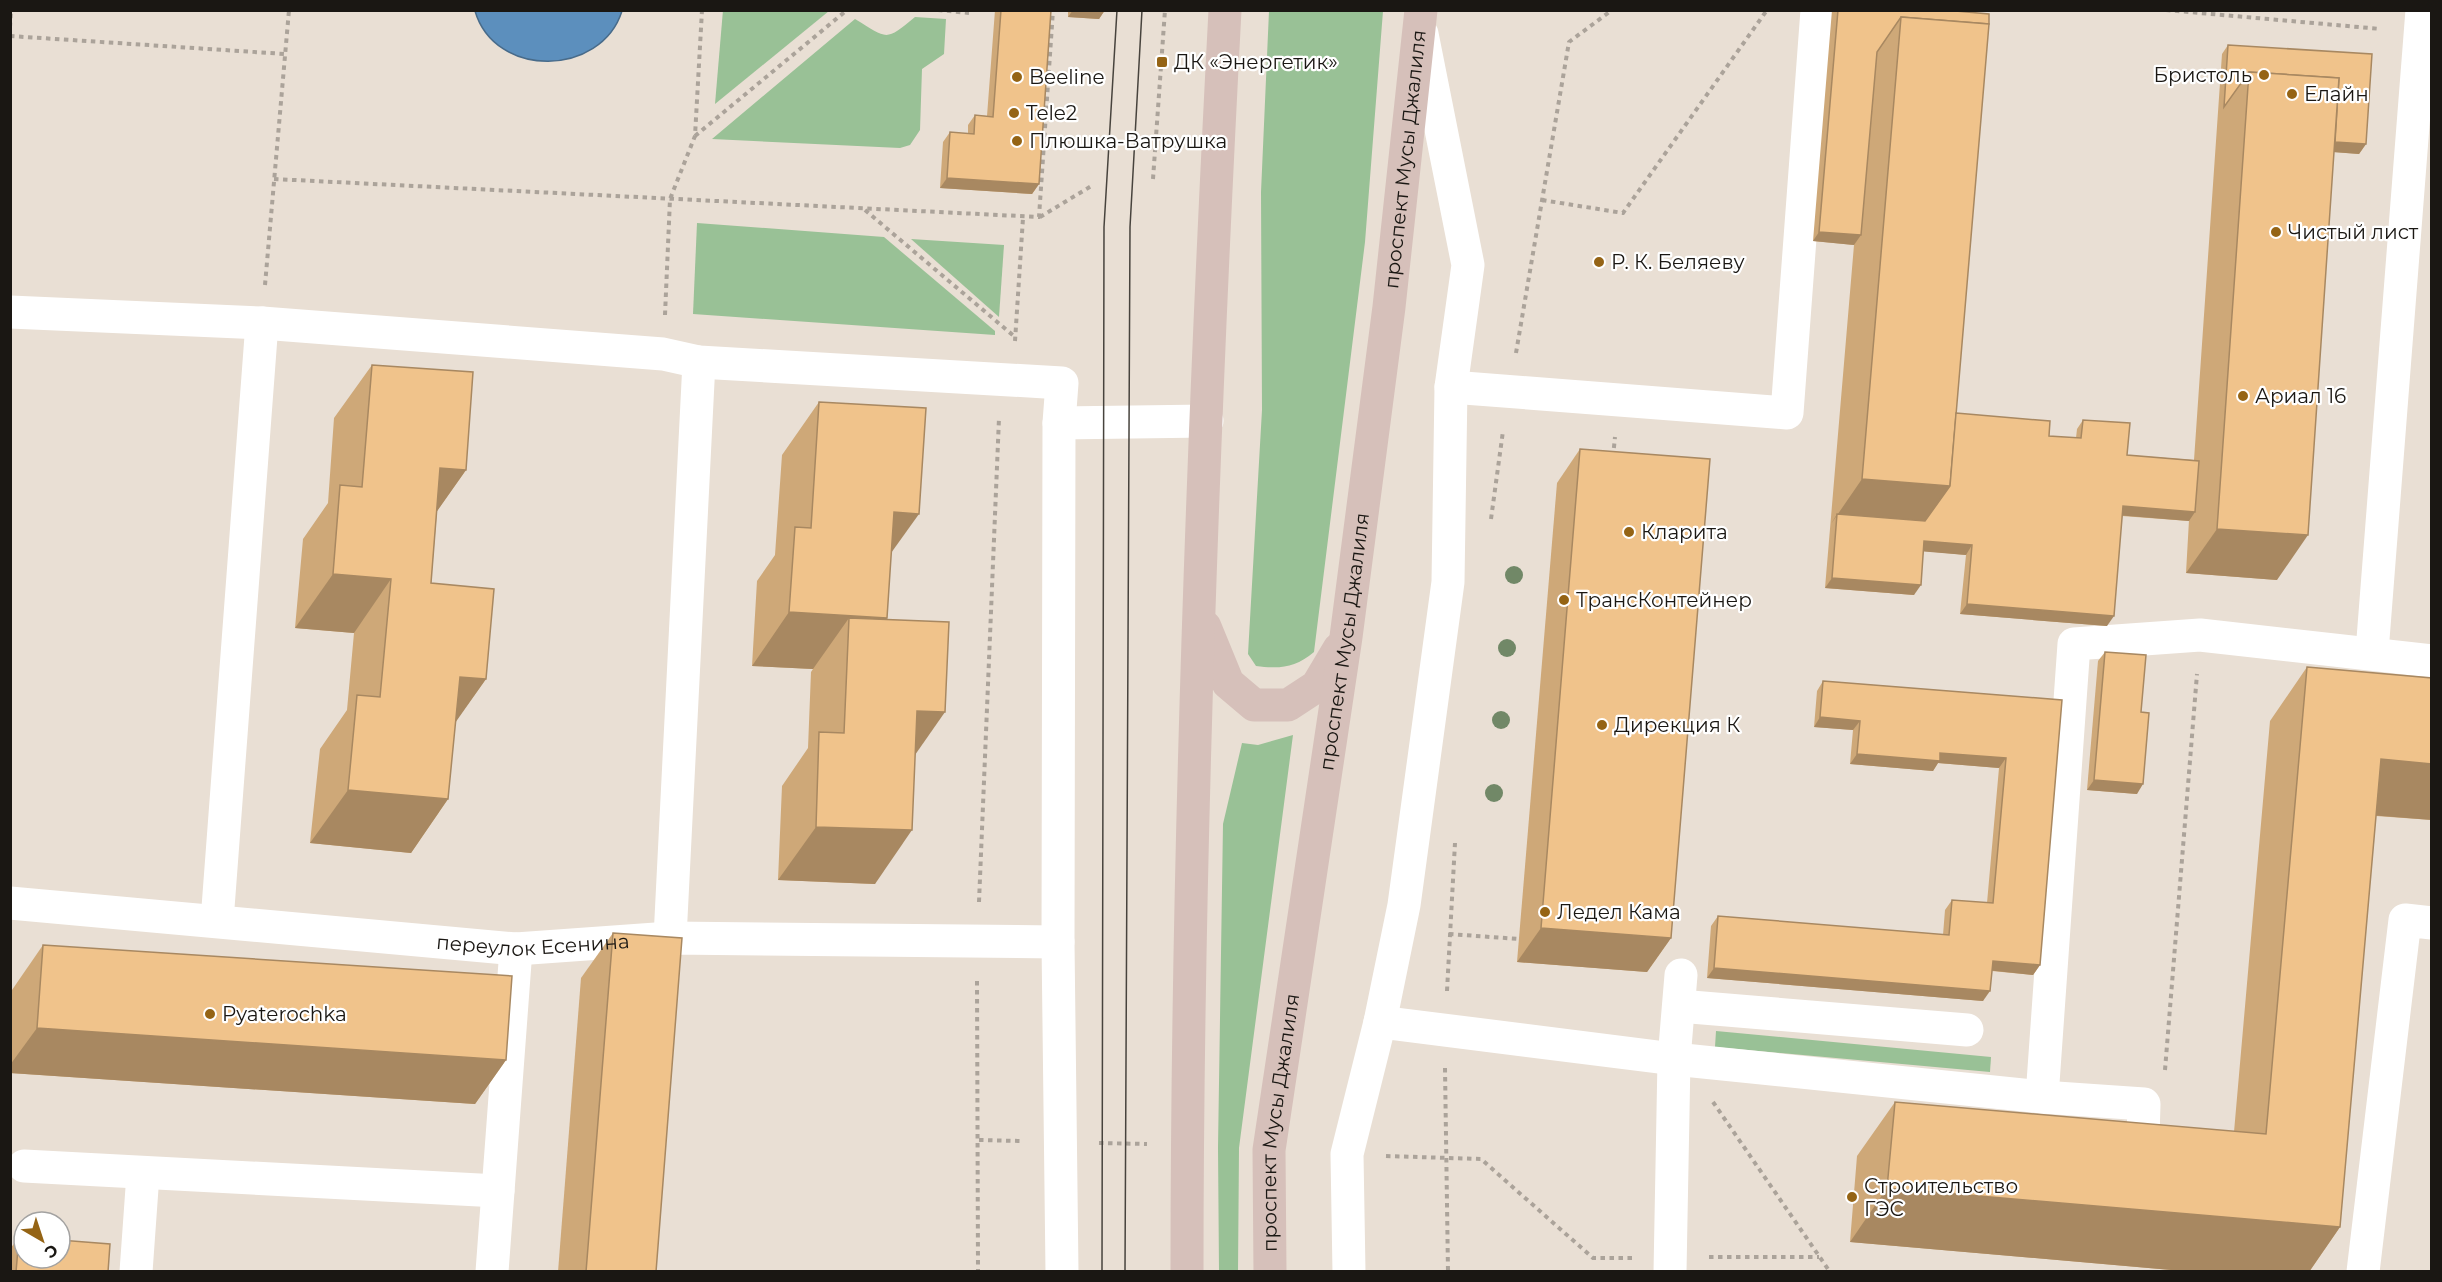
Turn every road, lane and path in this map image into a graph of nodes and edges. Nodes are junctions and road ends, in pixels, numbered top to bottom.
1 (11, 10) edge
2 (289, 10) edge
3 (702, 10) edge
4 (847, 10) edge
5 (938, 10) edge
6 (1053, 10) edge
7 (1165, 10) edge
8 (1226, 10) edge
9 (1612, 10) edge
10 (1767, 10) edge
11 (1817, 10) edge
12 (2166, 10) edge
13 (969, 13) dead end
14 (1420, 17) edge
15 (2421, 21) edge
16 (10, 27) edge
17 (10, 36) edge
18 (285, 54) junction
19 (695, 136) junction
20 (274, 179) junction
21 (1153, 179) dead end
22 (1093, 185) dead end
23 (670, 199) junction
24 (1542, 200) junction
25 (864, 210) junction
26 (1040, 217) junction
27 (1023, 218) junction
28 (10, 312) edge
29 (262, 323) junction
30 (1016, 338) junction
31 (663, 354) junction
32 (699, 362) junction
33 (1001, 382) junction
34 (1451, 387) junction
35 (1509, 393) junction
36 (1618, 401) junction
37 (1207, 421) junction
38 (1059, 423) junction
39 (1612, 466) edge
40 (1199, 608) junction
41 (2200, 635) junction
42 (1346, 637) junction
43 (2372, 652) junction
44 (2432, 661) edge
45 (1451, 879) dead end
46 (10, 903) edge
47 (217, 921) junction
48 (2432, 923) edge
49 (1449, 934) junction
50 (670, 938) junction
51 (977, 939) junction
52 (1519, 939) dead end
53 (1058, 942) junction
54 (516, 949) junction
55 (1447, 1000) dead end
56 (1380, 1022) junction
57 (1966, 1030) dead end
58 (1679, 1059) junction
59 (1445, 1068) dead end
60 (2042, 1098) junction
61 (2144, 1104) junction
62 (979, 1140) junction
63 (1032, 1141) dead end
64 (1094, 1143) dead end
65 (1146, 1144) dead end
66 (1374, 1156) dead end
67 (1446, 1158) junction
68 (24, 1166) dead end
69 (143, 1174) junction
70 (2142, 1180) edge
71 (498, 1191) junction
72 (1820, 1257) junction
73 (1670, 1264) edge
74 (136, 1272) edge
75 (492, 1272) edge
76 (978, 1272) edge
77 (1062, 1272) edge
78 (1187, 1272) edge
79 (1270, 1272) edge
80 (1349, 1272) edge
81 (1448, 1272) edge
82 (1830, 1272) edge
83 (2363, 1272) edge

1 - 16 path
2 - 18 path
3 - 19 path
4 - 19 path
5 - 13 path
6 - 26 path
7 - 21 path
8 - 37 main road
9 - 24 path
10 - 24 path
11 - 36 street
12 - 15 path
14 - 34 street
14 - 42 main road, проспект Мусы Джалиля
15 - 43 street
17 - 18 path
18 - 20 path
19 - 23 path
20 - 23 path
20 - 29 path
22 - 26 path
23 - 25 path
23 - 31 path
24 - 35 path
25 - 27 path
25 - 30 path
26 - 27 path
27 - 30 path
28 - 29 street
29 - 31 street
29 - 47 street
30 - 33 path
31 - 32 street
32 - 33 street
32 - 50 street
33 - 38 street
33 - 51 path
34 - 35 street
34 - 56 street
35 - 36 street
36 - 39 path
37 - 38 street
37 - 40 main road
38 - 53 street
40 - 42 main road
40 - 78 main road
41 - 43 street
41 - 60 street
41 - 61 path
42 - 79 main road, проспект Мусы Джалиля
43 - 44 street
45 - 49 path
46 - 47 street, переулок Есенина
47 - 54 street, переулок Есенина
48 - 83 street
49 - 52 path
49 - 55 path
50 - 51 street, переулок Есенина
50 - 54 street, переулок Есенина
51 - 53 street, переулок Есенина
51 - 62 path
53 - 77 street
54 - 71 street
56 - 58 street
56 - 80 street
57 - 58 street
58 - 60 street
58 - 72 path
58 - 73 street
59 - 67 path
60 - 61 street
61 - 70 street
62 - 63 path
62 - 76 path
64 - 65 path
66 - 67 path
67 - 73 path
67 - 81 path
68 - 69 street
69 - 71 street
69 - 74 street
71 - 75 street
72 - 73 path
72 - 82 path

